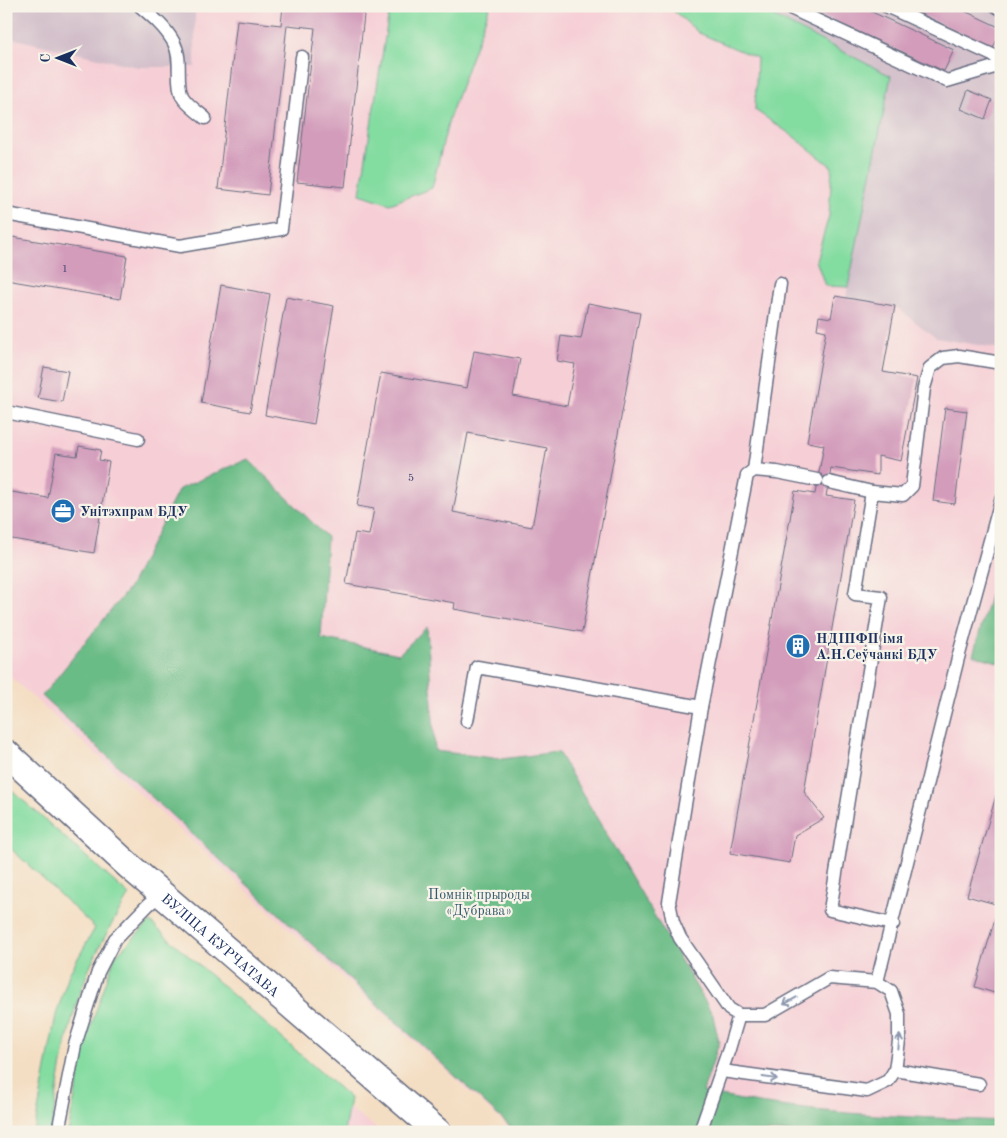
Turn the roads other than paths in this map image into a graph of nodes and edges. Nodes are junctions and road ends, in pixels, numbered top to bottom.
1 (140, 6) edge
2 (786, 6) edge
3 (886, 6) edge
4 (996, 6) edge
5 (1001, 9) edge
6 (302, 57) dead end
7 (1001, 59) edge
8 (1001, 64) edge
9 (205, 118) dead end
10 (6, 214) edge
11 (780, 284) dead end
12 (1001, 363) edge
13 (6, 412) edge
14 (138, 439) dead end
15 (754, 470) junction
16 (872, 492) junction
17 (1001, 500) edge
18 (701, 707) junction
19 (467, 720) dead end
20 (6, 753) edge
21 (161, 894) junction
22 (893, 924) junction
23 (878, 982) junction
24 (739, 1015) junction
25 (895, 1070) junction
26 (722, 1071) junction
27 (978, 1084) dead end
28 (58, 1132) edge
29 (438, 1132) edge
30 (700, 1132) edge

1 - 9 lane
2 - 8 lane
3 - 7 lane
4 - 5 lane
6 - 10 lane
11 - 15 lane
12 - 16 lane
13 - 14 lane
15 - 16 lane
15 - 18 lane
16 - 22 lane
17 - 22 lane
18 - 19 lane
18 - 24 lane
20 - 21 street, ВУЛІЦА КУРЧАТАВА
21 - 28 lane
21 - 29 street, ВУЛІЦА КУРЧАТАВА
22 - 23 lane
23 -> 24 lane
25 -> 23 lane
24 - 26 lane
26 -> 25 lane
25 - 27 lane
26 - 30 lane

